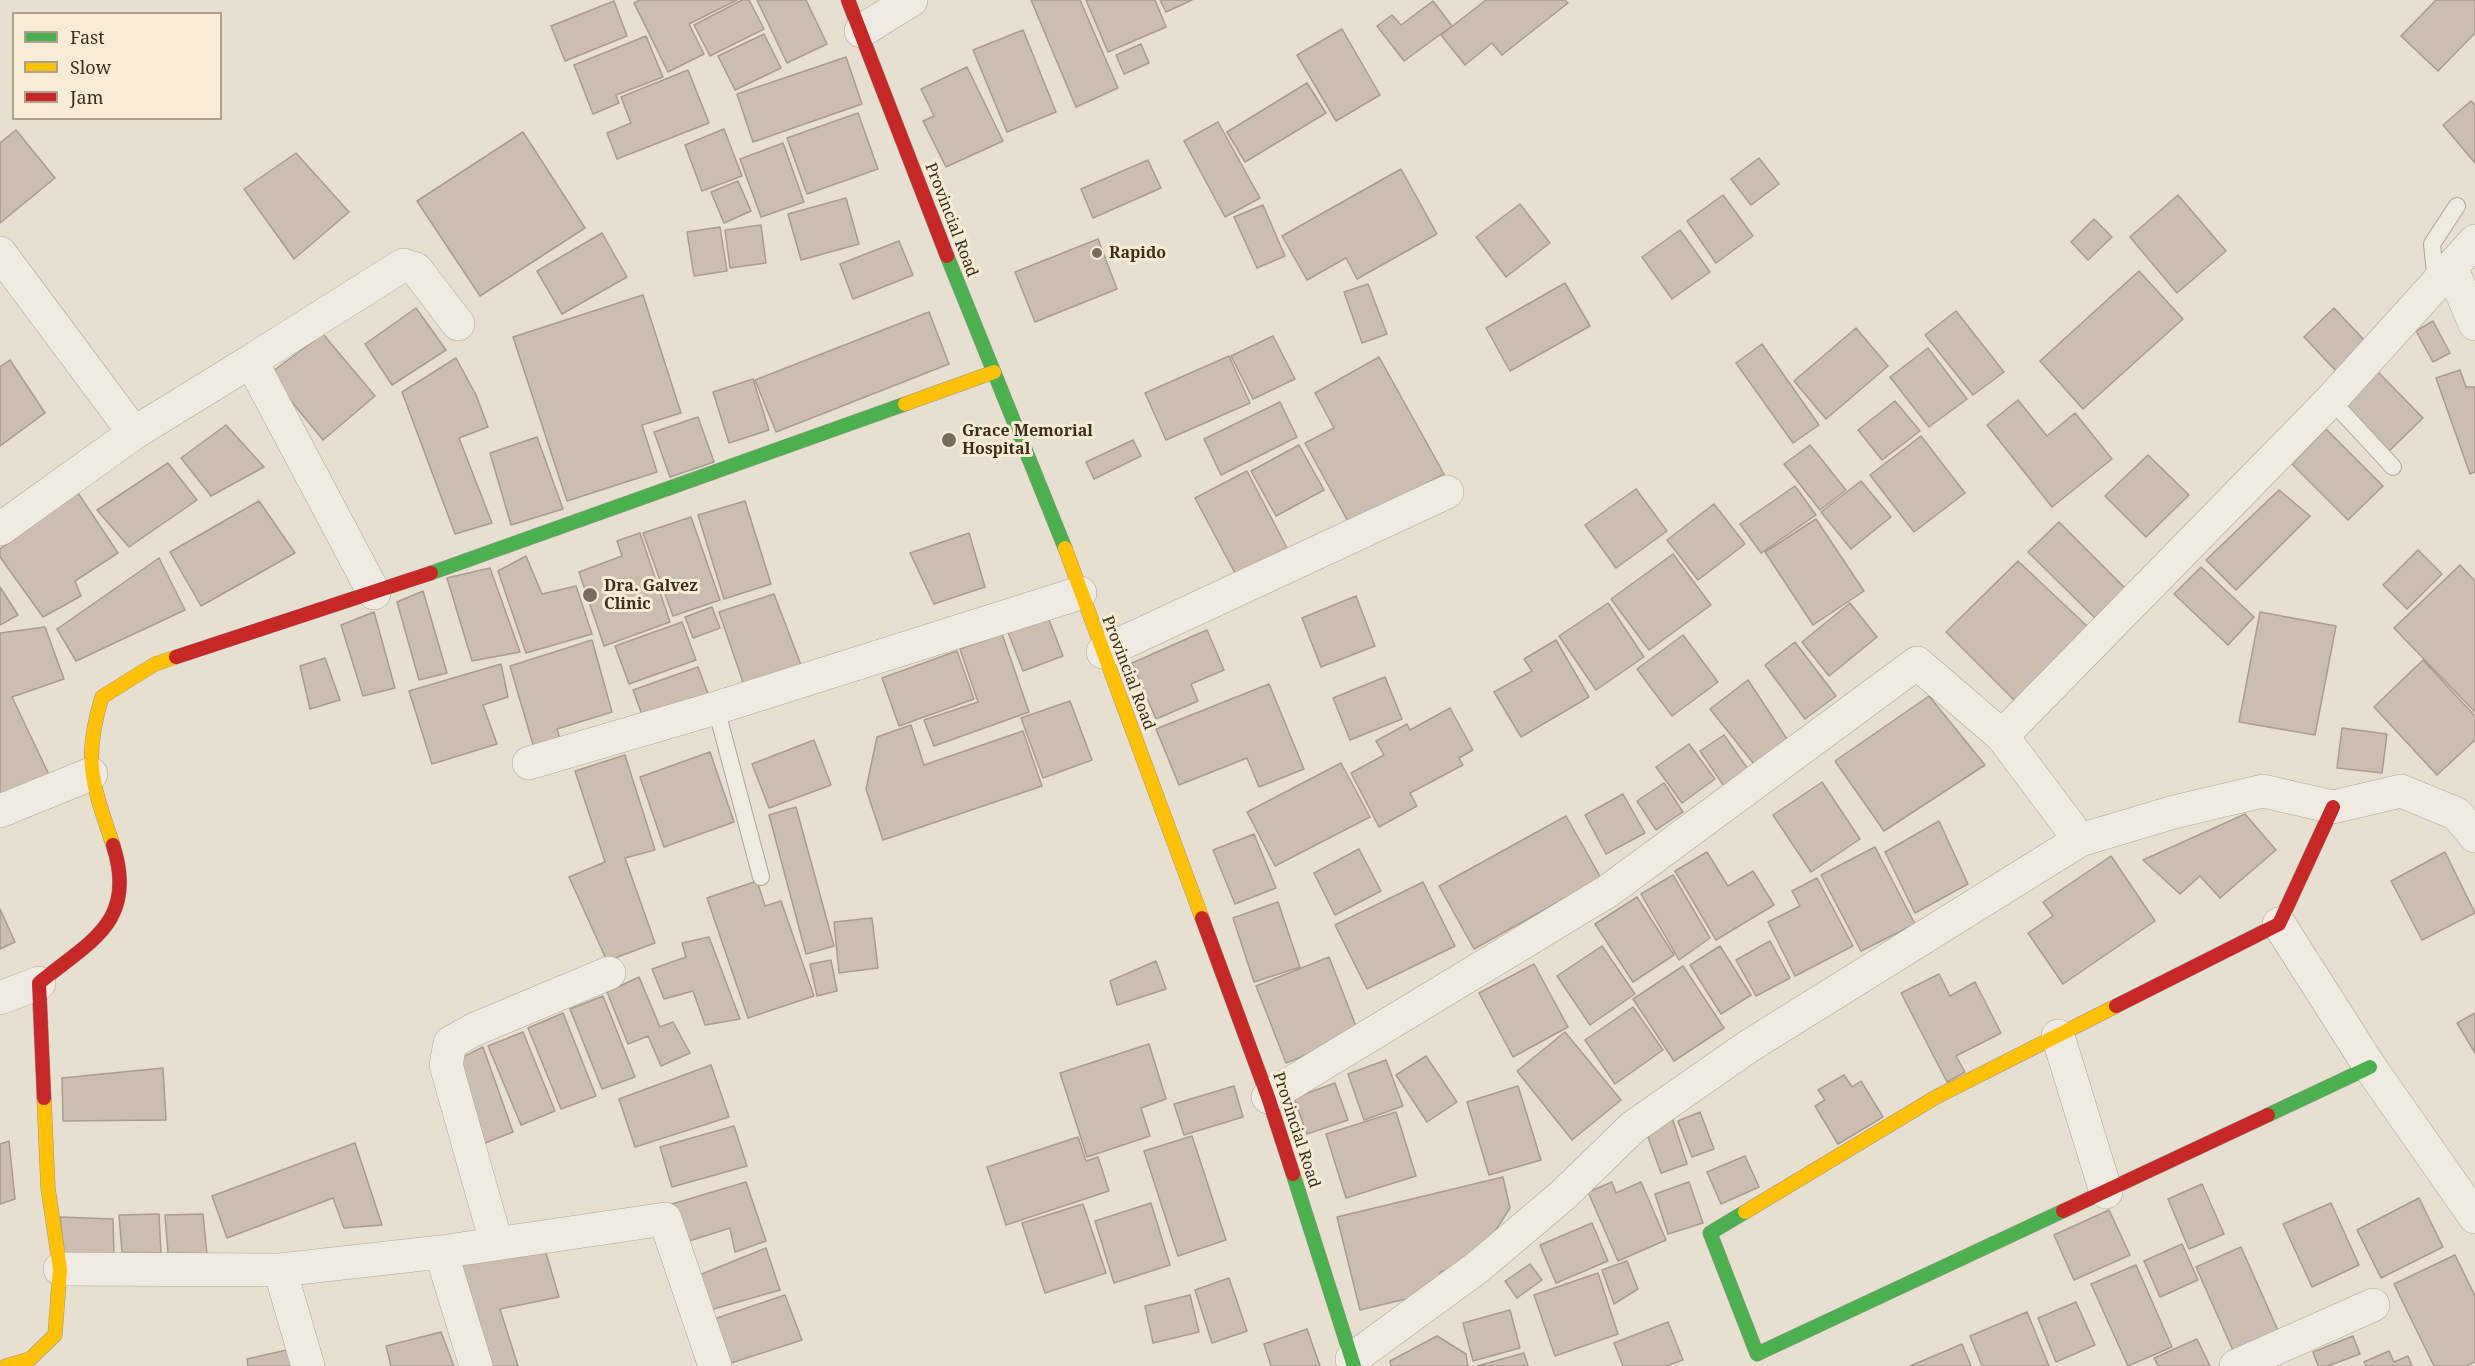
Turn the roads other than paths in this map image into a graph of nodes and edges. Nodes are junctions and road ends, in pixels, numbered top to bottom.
1 (848, 0) edge
2 (911, 0) edge
3 (861, 31) junction
4 (2457, 206) dead end
5 (2475, 241) edge
6 (0, 253) edge
7 (2443, 276) junction
8 (458, 324) dead end
9 (2475, 324) edge
10 (251, 361) junction
11 (994, 372) junction
12 (2331, 400) junction
13 (134, 433) junction
14 (2393, 467) dead end
15 (1447, 492) dead end
16 (0, 529) edge
17 (374, 593) junction
18 (1080, 593) junction
19 (1103, 652) junction
20 (716, 708) junction
21 (2002, 736) junction
22 (529, 763) dead end
23 (91, 774) junction
24 (2333, 807) junction
25 (0, 811) edge
26 (2469, 815) edge
27 (2080, 840) junction
28 (761, 877) dead end
29 (2279, 924) junction
30 (609, 973) dead end
31 (39, 983) junction
32 (0, 998) edge
33 (2058, 1036) junction
34 (2370, 1067) junction
35 (1269, 1097) junction
36 (2106, 1192) junction
37 (2475, 1217) edge
38 (496, 1242) junction
39 (441, 1252) junction
40 (60, 1269) junction
41 (280, 1270) junction
42 (2373, 1305) dead end
43 (1353, 1362) edge
44 (6, 1366) edge
45 (308, 1366) edge
46 (476, 1366) edge
47 (715, 1366) edge
48 (2236, 1366) edge

1 - 3 street, Provincial Road
2 - 3 street
3 - 11 street, Provincial Road
4 - 7 lane
5 - 7 street
6 - 13 street
7 - 9 street
7 - 12 street
8 - 10 street
10 - 13 street
10 - 17 street
11 - 17 street
11 - 18 street, Provincial Road
12 - 14 lane
12 - 21 street
13 - 16 street
15 - 19 street
17 - 23 street
18 - 19 street, Provincial Road
18 - 20 street
19 - 35 street, Provincial Road
20 - 22 street
20 - 28 lane
21 - 27 street
21 - 35 street
23 - 25 street
23 - 31 street
24 - 26 street
24 - 27 street
24 - 29 street
27 - 43 street
29 - 33 street
29 - 34 street
30 - 38 street
31 - 32 street
31 - 40 street
33 - 36 street
33 - 36 street
34 - 36 street
34 - 37 street
35 - 43 street, Provincial Road
38 - 39 street
38 - 47 street
39 - 41 street
39 - 46 street
40 - 41 street
40 - 44 street
41 - 45 street
42 - 48 street

